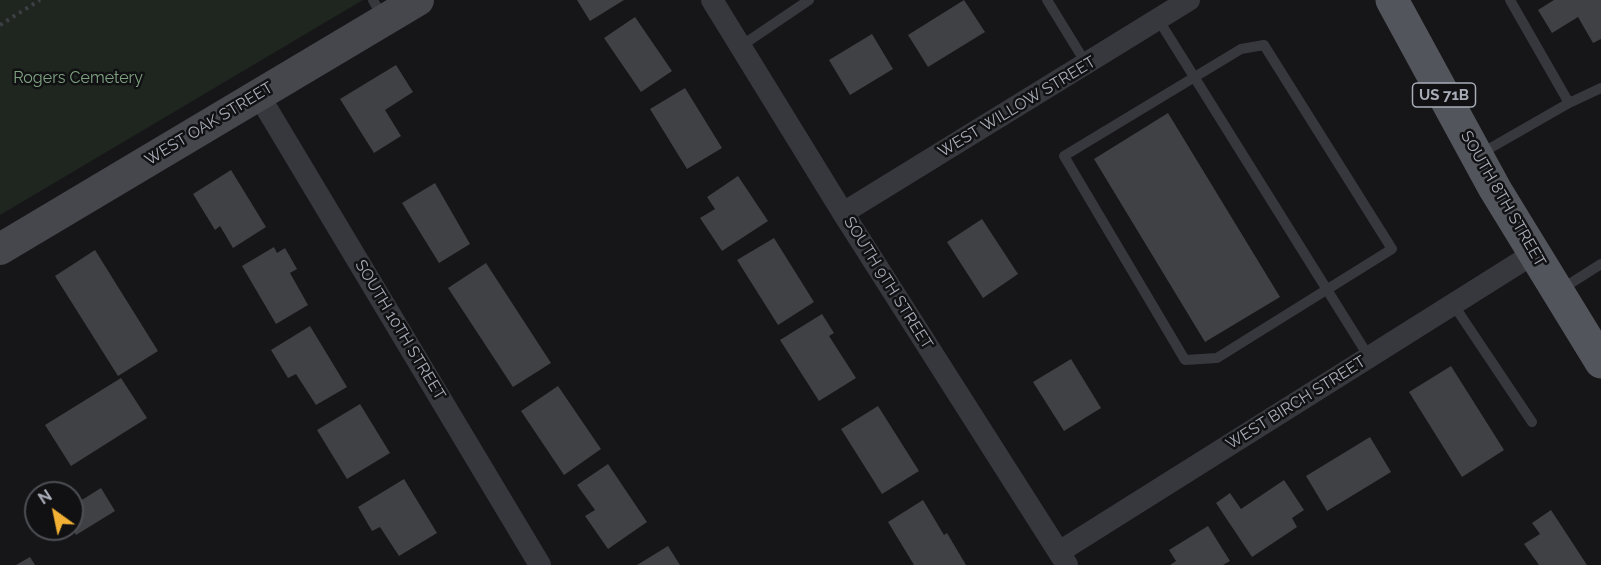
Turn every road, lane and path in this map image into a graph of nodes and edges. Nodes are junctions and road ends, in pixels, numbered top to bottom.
1 (40, 0) edge
2 (418, 0) edge
3 (712, 0) edge
4 (809, 0) edge
5 (1047, 0) edge
6 (1190, 0) edge
7 (1392, 0) edge
8 (1510, 0) edge
9 (379, 10) edge
10 (1157, 18) junction
11 (0, 25) edge
12 (741, 46) junction
13 (1086, 65) junction
14 (1194, 76) junction
15 (1601, 88) edge
16 (258, 94) junction
17 (1569, 103) junction
18 (1477, 156) junction
19 (843, 213) junction
20 (0, 249) edge
21 (1533, 254) junction
22 (1601, 264) edge
23 (1327, 290) junction
24 (1557, 292) junction
25 (1453, 304) junction
26 (1369, 357) junction
27 (1601, 362) edge
28 (1532, 422) dead end
29 (1063, 559) edge
30 (540, 565) edge

1 - 11 path
2 - 9 street, WEST OAK STREET
3 - 12 street, SOUTH 9TH STREET
4 - 12 lane
5 - 13 lane
6 - 10 street, WEST WILLOW STREET
7 - 18 main road, SOUTH 8TH STREET / US 71B
8 - 17 lane
9 - 16 street, WEST OAK STREET
10 - 13 street, WEST WILLOW STREET
10 - 14 lane
12 - 19 street, SOUTH 9TH STREET
13 - 19 street, WEST WILLOW STREET
14 - 23 lane
14 - 23 lane
14 - 23 lane
15 - 17 lane
16 - 20 street, WEST OAK STREET
16 - 30 street, SOUTH 10TH STREET
17 - 18 lane
18 - 21 main road, SOUTH 8TH STREET / US 71B
19 - 29 street, SOUTH 9TH STREET
21 - 24 main road, SOUTH 8TH STREET / US 71B
21 - 25 street, WEST BIRCH STREET
22 - 24 lane
23 - 26 lane
24 - 27 main road, SOUTH 8TH STREET / US 71B
25 - 26 street, WEST BIRCH STREET
25 - 28 lane
26 - 29 street, WEST BIRCH STREET

